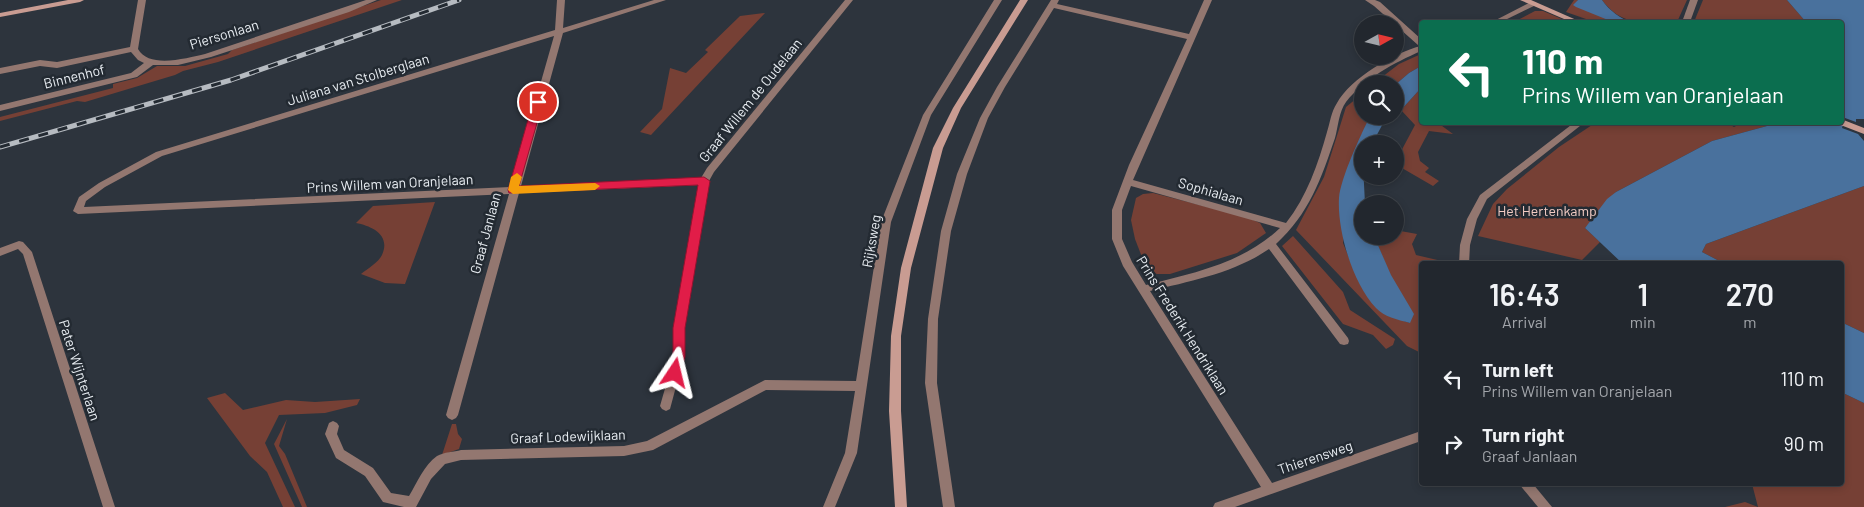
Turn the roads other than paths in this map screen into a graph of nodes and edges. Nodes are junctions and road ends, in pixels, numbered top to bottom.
1 (80, 0) edge
2 (142, 0) edge
3 (373, 0) edge
4 (561, 0) edge
5 (662, 0) edge
6 (849, 0) edge
7 (998, 0) edge
8 (1024, 0) edge
9 (1208, 0) edge
10 (1369, 0) edge
11 (1524, 0) edge
12 (1694, 0) edge
13 (1053, 2) edge
14 (1534, 4) junction
15 (0, 15) edge
16 (1500, 20) edge
17 (1572, 20) edge
18 (1687, 20) edge
19 (558, 32) junction
20 (1189, 37) junction
21 (1419, 41) edge
22 (134, 49) junction
23 (1419, 49) edge
24 (150, 62) junction
25 (0, 71) edge
26 (0, 108) edge
27 (1844, 124) edge
28 (1577, 125) edge
29 (1864, 131) edge
30 (704, 181) junction
31 (1128, 182) junction
32 (513, 190) junction
33 (78, 211) joint
34 (1288, 227) junction
35 (1270, 243) junction
36 (0, 252) edge
37 (1464, 261) edge
38 (1144, 289) junction
39 (1344, 341) dead end
40 (862, 386) junction
41 (666, 406) dead end
42 (452, 415) dead end
43 (332, 426) dead end
44 (1419, 437) edge
45 (1527, 486) edge
46 (1269, 490) junction
47 (411, 504) edge
48 (109, 507) edge
49 (829, 507) edge
50 (901, 507) edge
51 (949, 507) edge
52 (1219, 507) edge
53 (1546, 507) edge

1 - 15 main road
2 - 22 street
3 - 24 street, Piersonlaan
4 - 19 street, Graaf Janlaan
5 - 19 street, Juliana van Stolberglaan
6 - 30 street, Graaf Willem de Oudelaan
7 - 40 street, Rijksweg
8 - 50 main road
9 - 20 street, Prins Frederik Hendriklaan
10 - 21 street
11 - 14 main road
12 - 18 street
13 - 20 street
13 - 51 street
14 - 16 street
14 - 17 main road
19 - 32 street, Graaf Janlaan
19 - 33 street, Juliana van Stolberglaan
20 - 31 street, Prins Frederik Hendriklaan
22 - 24 street
22 - 25 street, Binnenhof
23 - 34 street
24 - 26 street, Binnenhof
27 - 29 main road
28 - 37 street
30 - 32 street, Prins Willem van Oranjelaan
30 - 41 street, Graaf Willem de Oudelaan
31 - 34 street, Sophialaan
31 - 38 street, Prins Frederik Hendriklaan
32 - 33 street, Prins Willem van Oranjelaan
32 - 42 street, Graaf Janlaan
34 - 35 street
35 - 38 street
35 - 39 street
36 - 48 street, Pater Wijnterlaan
38 - 46 street, Prins Frederik Hendriklaan
40 - 47 street, Graaf Lodewijklaan
40 - 49 street, Rijksweg
43 - 47 street
44 - 46 street, Thierensweg
45 - 53 street
46 - 52 street, Thierensweg

